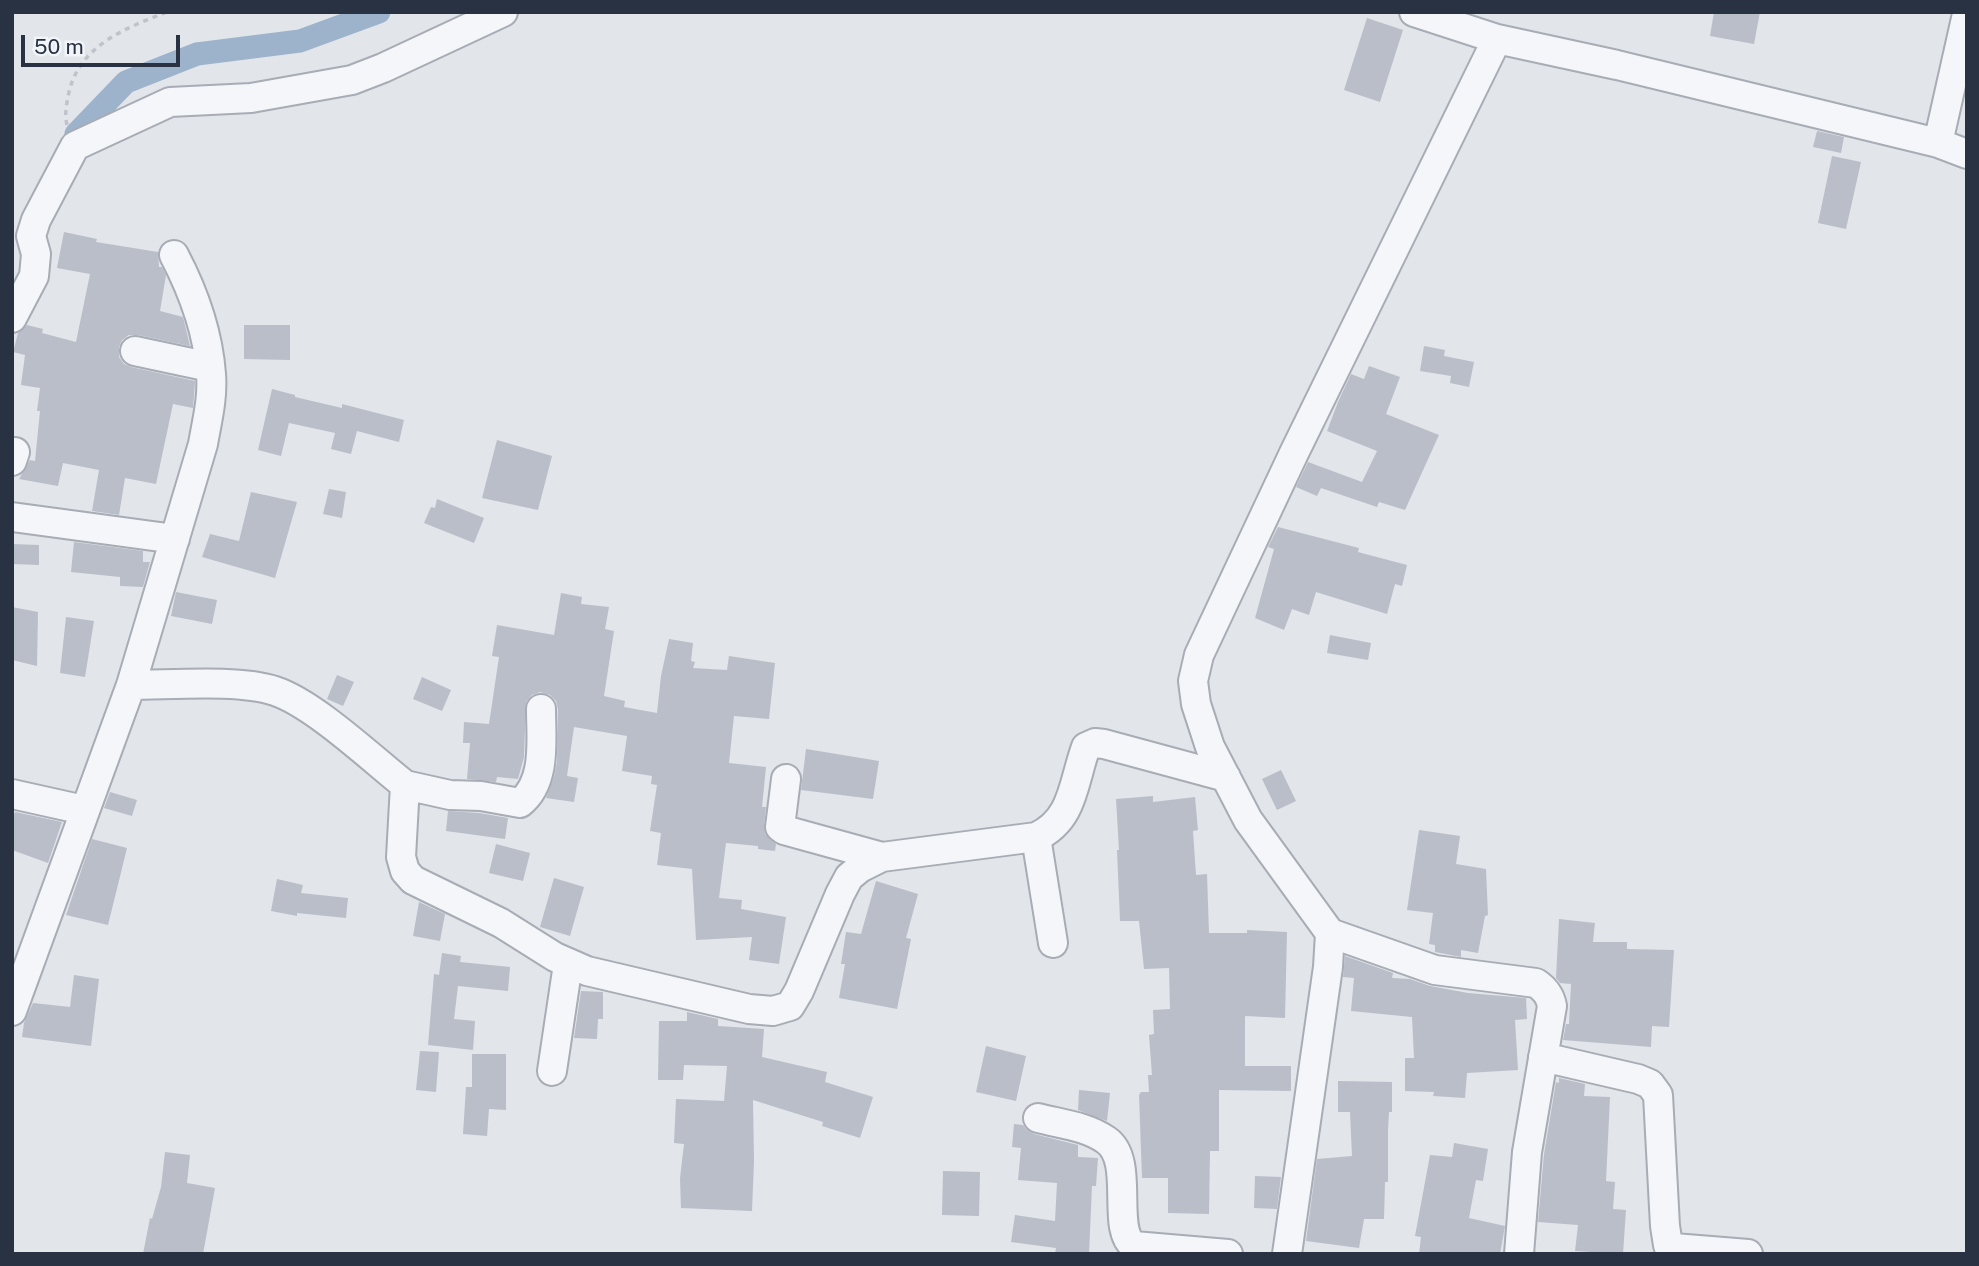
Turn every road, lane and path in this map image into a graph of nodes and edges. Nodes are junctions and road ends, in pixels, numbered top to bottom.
1 (167, 12) edge
2 (503, 12) edge
3 (1413, 12) edge
4 (1967, 14) edge
5 (1497, 40) junction
6 (1938, 143) junction
7 (72, 152) junction
8 (1967, 154) edge
9 (27, 228) edge
10 (174, 255) dead end
11 (12, 317) edge
12 (135, 351) dead end
13 (210, 367) junction
14 (12, 517) edge
15 (174, 539) junction
16 (131, 685) junction
17 (541, 709) dead end
18 (1226, 777) junction
19 (786, 779) dead end
20 (405, 785) junction
21 (12, 794) edge
22 (84, 810) junction
23 (1036, 836) junction
24 (883, 857) junction
25 (1330, 933) junction
26 (1053, 943) dead end
27 (568, 964) junction
28 (12, 1011) edge
29 (1543, 1057) junction
30 (552, 1071) dead end
31 (1038, 1118) dead end
32 (1228, 1254) edge
33 (1287, 1254) edge
34 (1519, 1254) edge
35 (1748, 1254) edge

1 - 7 path
2 - 7 street
3 - 5 street
4 - 6 street
5 - 6 street
5 - 18 street
6 - 8 street
7 - 9 street
9 - 11 street
10 - 13 street
12 - 13 street
13 - 15 street
14 - 15 street
15 - 16 street
16 - 20 street
16 - 22 street
17 - 20 street
18 - 23 street
18 - 25 street
19 - 24 street
20 - 27 street
21 - 22 street
22 - 28 street
23 - 24 street
23 - 26 street
24 - 27 street
25 - 29 street
25 - 33 street
27 - 30 street
29 - 34 street
29 - 35 street
31 - 32 street

